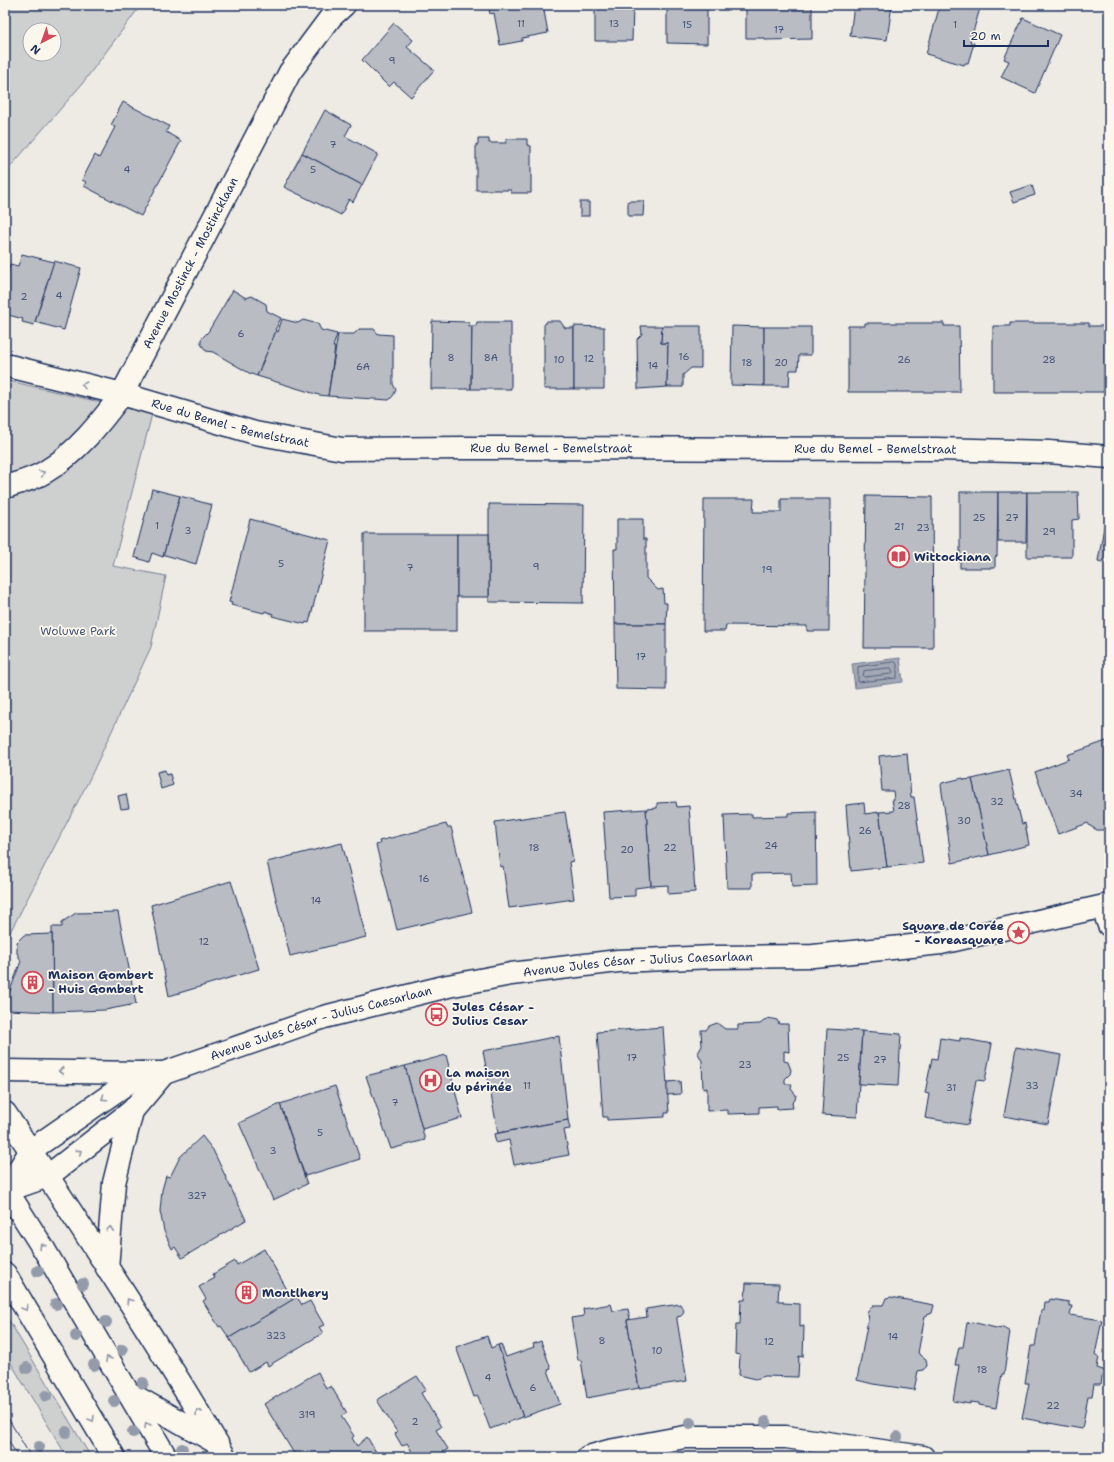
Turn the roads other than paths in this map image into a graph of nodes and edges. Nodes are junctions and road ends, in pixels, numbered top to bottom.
1 (344, 5) edge
2 (5, 365) edge
3 (122, 394) junction
4 (1109, 458) edge
5 (5, 487) edge
6 (1107, 913) edge
7 (5, 1071) edge
8 (142, 1073) junction
9 (164, 1073) junction
10 (132, 1111) junction
11 (5, 1113) edge
12 (32, 1150) junction
13 (48, 1176) junction
14 (5, 1190) edge
15 (107, 1268) junction
16 (5, 1274) edge
17 (128, 1392) junction
18 (221, 1450) edge
19 (114, 1457) edge
20 (166, 1457) edge
21 (588, 1457) edge
22 (923, 1457) edge

1 - 3 street, Avenue Mostinck - Mostincklaan
3 -> 2 street, Rue du Bemel - Bemelstraat
3 - 4 street, Rue du Bemel - Bemelstraat
5 -> 3 street, Avenue Mostinck - Mostincklaan
6 - 9 street, Avenue Jules César - Julius Caesarlaan
8 -> 7 street, Avenue Jules César - Julius Caesarlaan
8 - 9 street, Avenue Jules César - Julius Caesarlaan
8 -> 12 street
9 - 10 street
13 -> 10 street
15 -> 10 street
11 - 12 street
12 - 13 street
12 - 14 street
13 - 14 street
13 - 15 street
17 -> 14 street
18 -> 15 street
16 -> 19 street
17 - 18 street
20 -> 17 street
21 - 22 street

